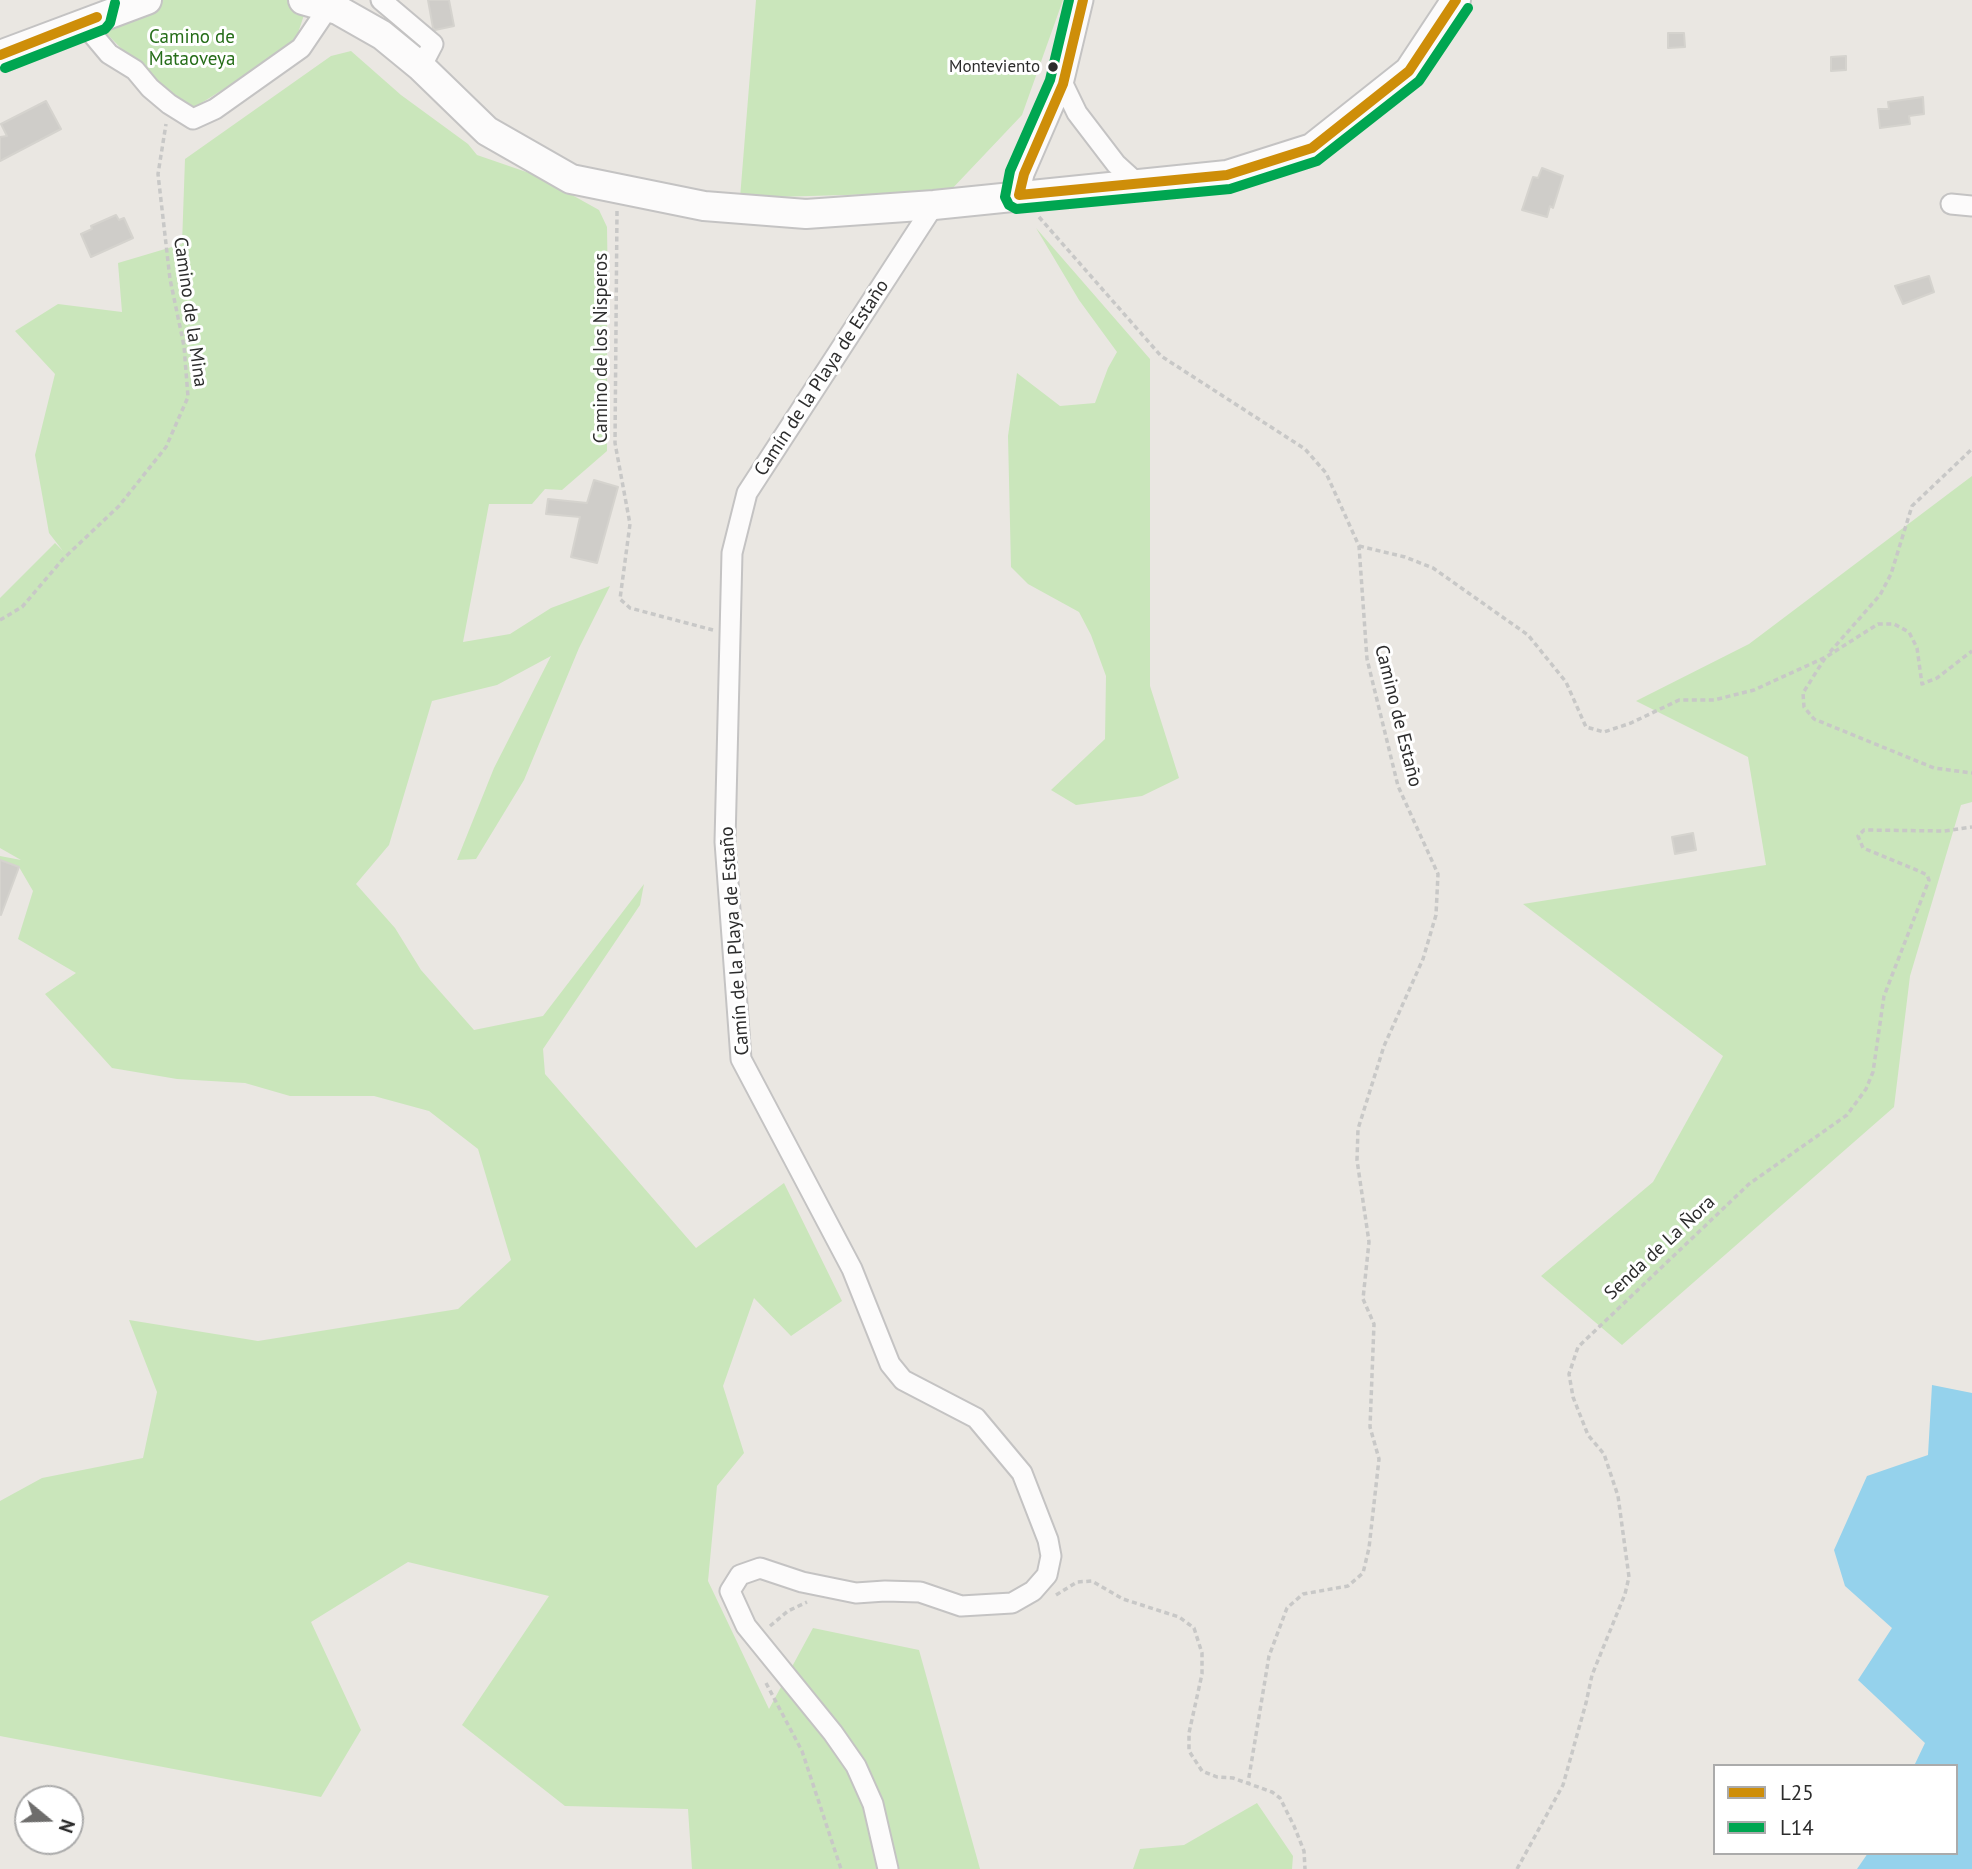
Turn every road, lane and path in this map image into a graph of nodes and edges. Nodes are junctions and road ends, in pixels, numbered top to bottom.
1 (147, 0) edge
2 (381, 0) edge
3 (1083, 0) edge
4 (1456, 0) edge
5 (315, 4) edge
6 (94, 13) edge
7 (0, 55) edge
8 (421, 66) junction
9 (1063, 84) junction
10 (169, 104) junction
11 (1138, 184) junction
12 (617, 188) junction
13 (1019, 195) junction
14 (1951, 204) dead end
15 (934, 205) junction
16 (1972, 206) edge
17 (1972, 450) edge
18 (1359, 547) junction
19 (0, 620) edge
20 (730, 634) junction
21 (1972, 651) edge
22 (1826, 657) junction
23 (1972, 773) edge
24 (1972, 827) edge
25 (1053, 1597) dead end
26 (804, 1602) dead end
27 (757, 1640) junction
28 (762, 1674) dead end
29 (1248, 1783) junction
30 (841, 1869) edge
31 (888, 1869) edge
32 (1305, 1869) edge
33 (1517, 1869) edge

1 - 6 street
2 - 8 street
3 - 9 street
4 - 11 street
5 - 8 street
5 - 10 street
6 - 7 street
6 - 10 street
8 - 12 street
9 - 11 street
9 - 13 street
10 - 19 path, Camino de la Mina
11 - 13 street
12 - 15 street
12 - 20 path, Camino de los Nisperos
13 - 15 street
13 - 18 path, Camino de Estaño
14 - 16 street
15 - 20 street, Camín de la Playa de Estaño
17 - 22 path
18 - 22 path
18 - 29 path, Camino de Estaño
20 - 27 street, Camín de la Playa de Estaño
21 - 22 path
22 - 23 path
24 - 33 path, Senda de La Ñora
25 - 29 path
26 - 27 path
27 - 31 street
28 - 30 path
29 - 32 path

